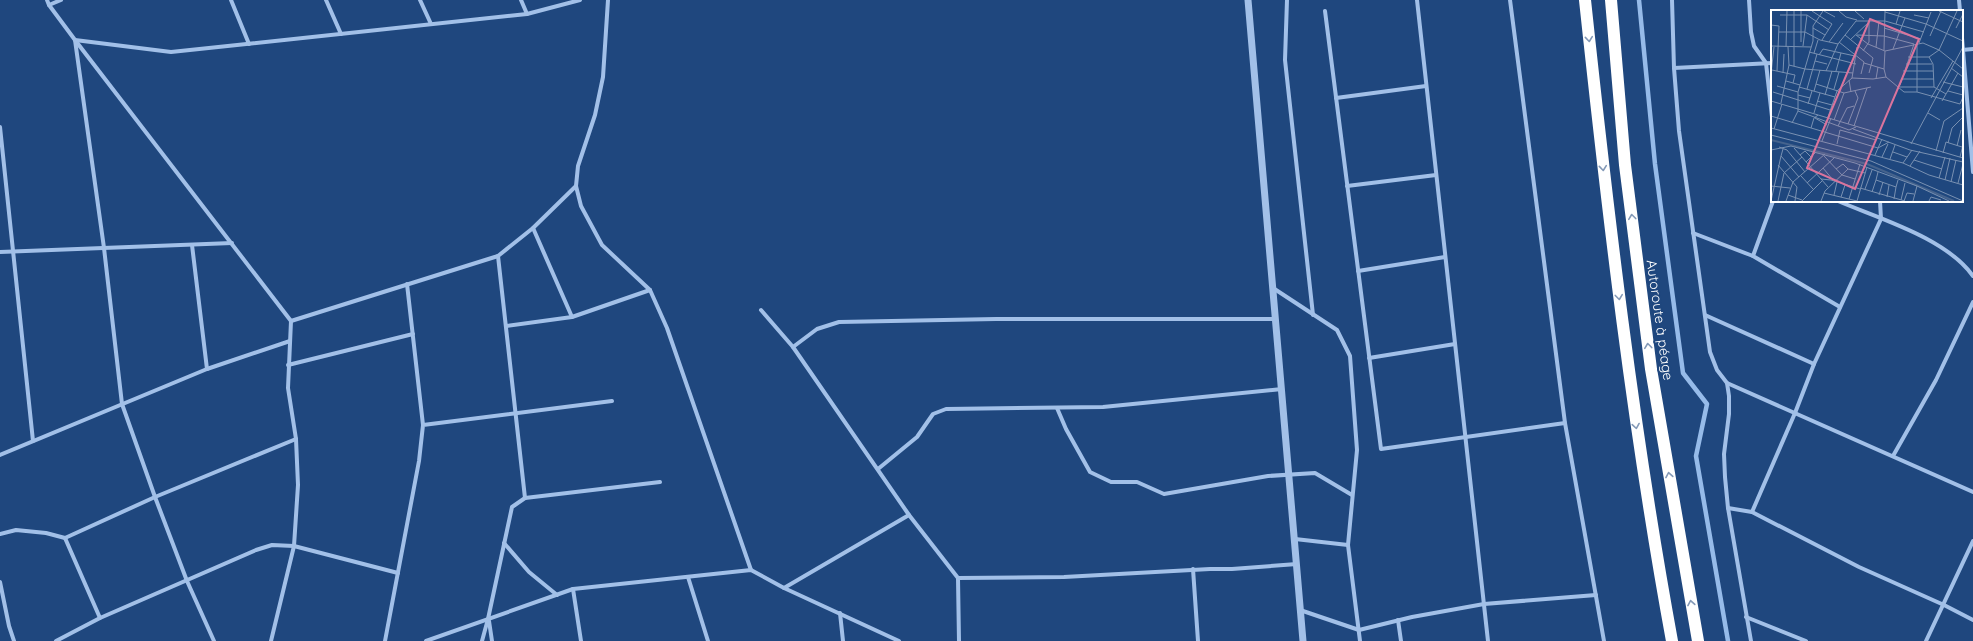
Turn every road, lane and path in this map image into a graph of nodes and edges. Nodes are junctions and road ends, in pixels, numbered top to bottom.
1 (47, 0) edge
2 (62, 0) edge
3 (231, 0) edge
4 (326, 0) edge
5 (420, 0) edge
6 (521, 0) edge
7 (580, 0) edge
8 (608, 0) edge
9 (1248, 0) edge
10 (1287, 0) edge
11 (1417, 0) edge
12 (1510, 0) edge
13 (1585, 0) edge
14 (1611, 0) edge
15 (1672, 0) edge
16 (1749, 0) edge
17 (1959, 0) edge
18 (49, 5) junction
19 (1960, 10) edge
20 (1325, 11) dead end
21 (527, 14) junction
22 (431, 24) junction
23 (341, 34) junction
24 (75, 40) junction
25 (249, 44) junction
26 (1973, 49) edge
27 (1963, 50) edge
28 (1963, 59) edge
29 (1766, 63) junction
30 (1771, 63) edge
31 (1674, 68) junction
32 (1426, 86) junction
33 (1336, 98) junction
34 (1771, 108) edge
35 (0, 128) edge
36 (1972, 143) edge
37 (1973, 172) edge
38 (1436, 174) junction
39 (576, 186) junction
40 (1347, 186) junction
41 (1773, 202) edge
42 (1840, 202) edge
43 (1880, 202) edge
44 (1881, 219) junction
45 (533, 228) junction
46 (1694, 233) junction
47 (232, 243) junction
48 (192, 245) junction
49 (104, 248) junction
50 (13, 251) junction
51 (0, 252) edge
52 (498, 256) junction
53 (1753, 256) junction
54 (1445, 257) junction
55 (1358, 271) junction
56 (1973, 276) edge
57 (407, 284) junction
58 (1273, 288) junction
59 (650, 290) junction
60 (1973, 302) edge
61 (1840, 307) junction
62 (761, 310) dead end
63 (1314, 314) junction
64 (1705, 315) junction
65 (572, 317) junction
66 (1276, 319) junction
67 (291, 322) junction
68 (506, 326) junction
69 (413, 334) junction
70 (290, 342) junction
71 (1455, 344) junction
72 (793, 347) junction
73 (1369, 358) junction
74 (1814, 364) junction
75 (288, 365) junction
76 (208, 368) junction
77 (1727, 383) junction
78 (1282, 389) junction
79 (612, 401) dead end
80 (122, 404) junction
81 (1057, 408) junction
82 (516, 413) junction
83 (1795, 413) junction
84 (1565, 423) junction
85 (423, 425) junction
86 (1465, 437) junction
87 (296, 439) junction
88 (33, 441) junction
89 (0, 455) edge
90 (1893, 456) junction
91 (878, 469) junction
92 (1289, 475) junction
93 (660, 482) dead end
94 (1973, 492) edge
95 (1352, 495) junction
96 (155, 497) junction
97 (525, 498) junction
98 (1728, 508) junction
99 (1752, 512) junction
100 (909, 515) junction
101 (0, 534) edge
102 (65, 538) junction
103 (1295, 539) junction
104 (1973, 541) edge
105 (504, 543) junction
106 (1348, 545) junction
107 (294, 546) junction
108 (1297, 564) junction
109 (1193, 569) junction
110 (751, 570) junction
111 (398, 573) junction
112 (688, 577) junction
113 (958, 578) junction
114 (187, 581) junction
115 (0, 582) edge
116 (784, 588) junction
117 (573, 589) junction
118 (557, 595) junction
119 (1596, 595) junction
120 (1484, 604) junction
121 (1944, 605) junction
122 (1300, 610) junction
123 (840, 613) junction
124 (1746, 617) junction
125 (100, 618) junction
126 (488, 618) junction
127 (1398, 620) junction
128 (1973, 620) edge
129 (1359, 630) junction
130 (14, 641) edge
131 (56, 641) edge
132 (214, 641) edge
133 (271, 641) edge
134 (385, 641) edge
135 (426, 641) edge
136 (482, 641) edge
137 (492, 641) edge
138 (581, 641) edge
139 (708, 641) edge
140 (843, 641) edge
141 (899, 641) edge
142 (959, 641) edge
143 (1198, 641) edge
144 (1303, 641) edge
145 (1360, 641) edge
146 (1401, 641) edge
147 (1488, 641) edge
148 (1604, 641) edge
149 (1672, 641) edge
150 (1698, 641) edge
151 (1751, 641) edge
152 (1806, 641) edge
153 (1926, 641) edge

1 - 18 street
2 - 18 street
3 - 25 street
4 - 23 street
5 - 22 street
6 - 21 street
7 - 21 street
8 - 39 street
9 - 58 street
10 - 63 street
11 - 32 street
12 - 84 street
13 -> 149 highway
150 -> 14 highway, Autoroute à péage
15 - 31 street
16 - 29 street
17 - 19 street
18 - 24 street
20 - 33 street
21 - 22 street
22 - 23 street
23 - 25 street
24 - 25 street
24 - 47 street
24 - 49 street
26 - 27 street
28 - 36 street
29 - 30 street
29 - 31 street
29 - 34 street
31 - 46 street
32 - 33 street
32 - 38 street
33 - 40 street
35 - 50 street
36 - 37 street
38 - 40 street
38 - 54 street
39 - 45 street
39 - 59 street
40 - 55 street
41 - 53 street
42 - 44 street
43 - 44 street
44 - 56 street
44 - 61 street
45 - 52 street
45 - 65 street
46 - 53 street
46 - 64 street
47 - 48 street
47 - 67 street
48 - 49 street
48 - 76 street
49 - 50 street
49 - 80 street
50 - 51 street
50 - 88 street
52 - 57 street
52 - 68 street
53 - 61 street
54 - 55 street
54 - 71 street
55 - 73 street
57 - 67 street
57 - 69 street
58 - 63 street
58 - 66 street
59 - 65 street
59 - 110 street
60 - 90 street
61 - 74 street
62 - 72 street
63 - 95 street
64 - 74 street
64 - 77 street
65 - 68 street
66 - 72 street
66 - 78 street
67 - 70 street
68 - 82 street
69 - 75 street
69 - 85 street
70 - 75 street
70 - 76 street
71 - 73 street
71 - 86 street
72 - 91 street
73 - 86 street
74 - 83 street
75 - 87 street
76 - 80 street
77 - 83 street
77 - 98 street
78 - 81 street
78 - 92 street
79 - 82 street
80 - 88 street
80 - 96 street
81 - 91 street
81 - 92 street
82 - 85 street
82 - 97 street
83 - 90 street
83 - 99 street
84 - 86 street
84 - 119 street
85 - 111 street
86 - 120 street
87 - 96 street
87 - 107 street
88 - 89 street
90 - 94 street
91 - 100 street
92 - 95 street
92 - 103 street
93 - 97 street
95 - 106 street
96 - 102 street
96 - 114 street
97 - 105 street
98 - 99 street
98 - 124 street
99 - 121 street
100 - 113 street
100 - 116 street
101 - 102 street
102 - 125 street
103 - 106 street
103 - 108 street
104 - 121 street
105 - 118 street
105 - 126 street
106 - 129 street
107 - 111 street
107 - 114 street
107 - 133 street
108 - 109 street
108 - 122 street
109 - 113 street
109 - 143 street
110 - 112 street
110 - 116 street
111 - 134 street
112 - 117 street
112 - 139 street
113 - 142 street
114 - 125 street
114 - 132 street
115 - 130 street
116 - 123 street
117 - 118 street
117 - 138 street
118 - 126 street
119 - 120 street
119 - 148 street
120 - 127 street
120 - 147 street
121 - 128 street
121 - 153 street
122 - 129 street
122 - 144 street
123 - 140 street
123 - 141 street
124 - 151 street
124 - 152 street
125 - 131 street
126 - 135 street
126 - 136 street
126 - 137 street
127 - 129 street
127 - 146 street
129 - 145 street

